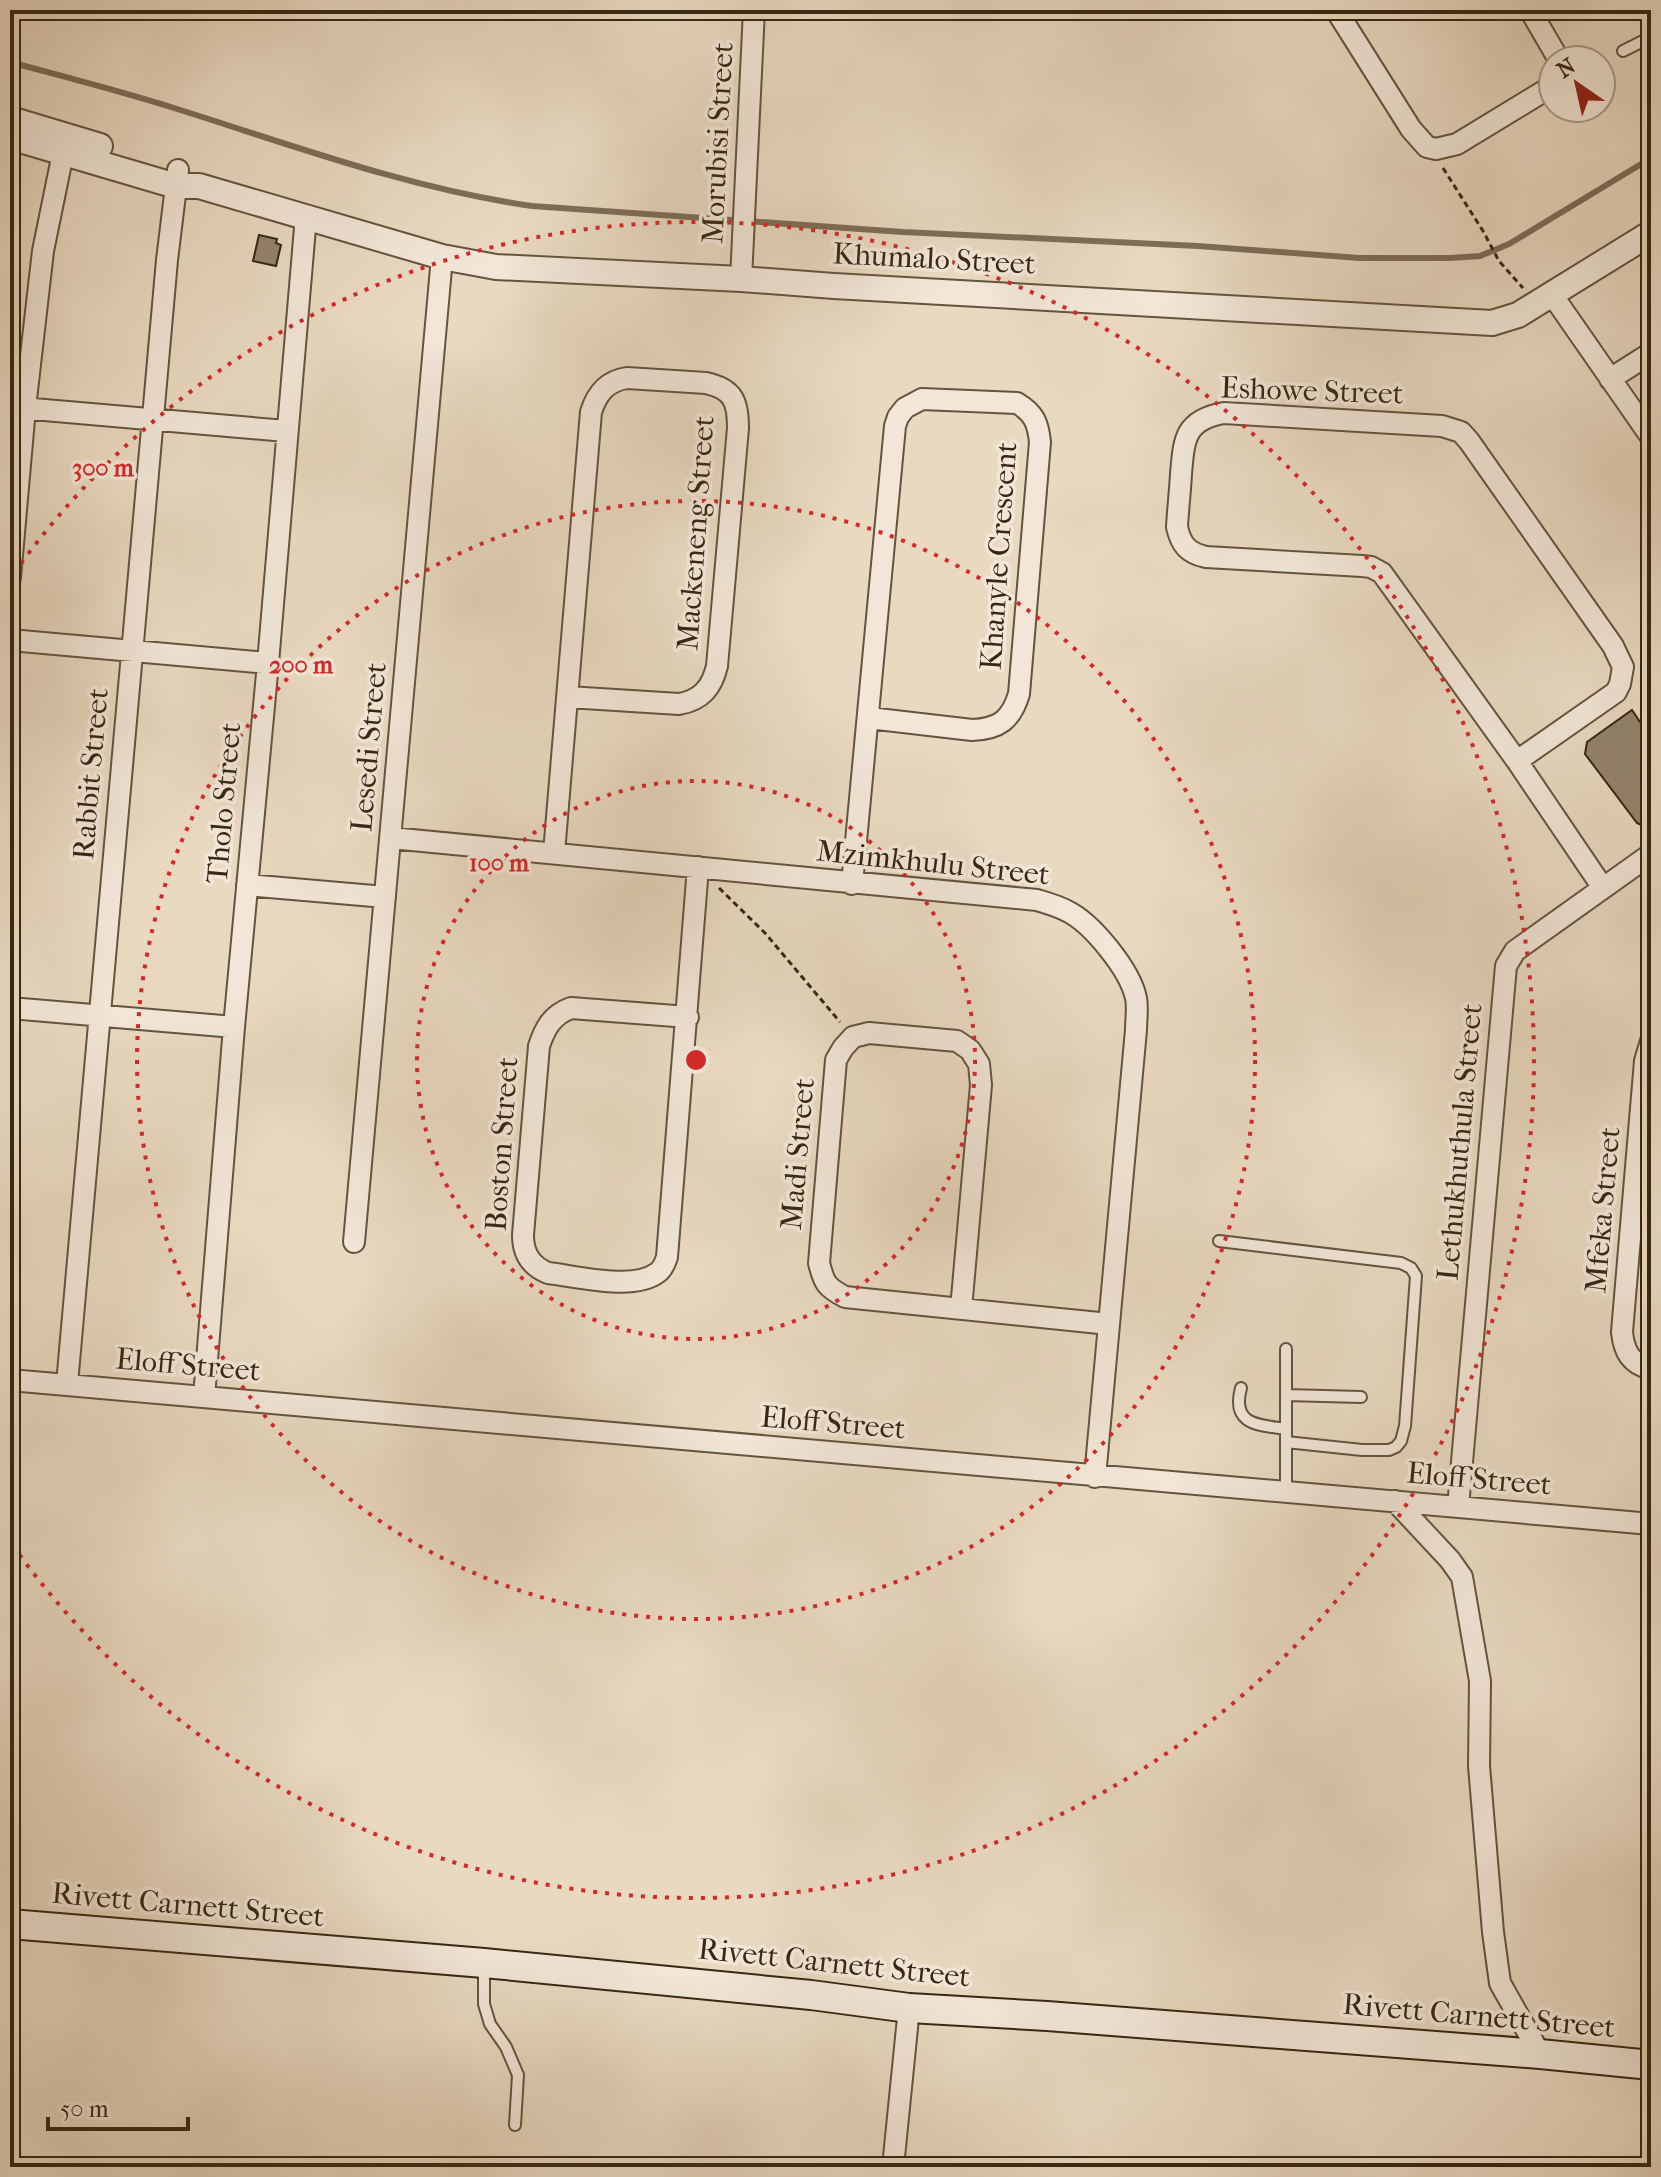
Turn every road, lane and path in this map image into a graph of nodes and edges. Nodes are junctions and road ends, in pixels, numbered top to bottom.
1 (754, 10) edge
2 (1336, 10) edge
3 (1530, 10) edge
4 (1651, 37) edge
5 (1550, 44) edge
6 (1623, 51) dead end
7 (1537, 94) edge
8 (10, 119) edge
9 (10, 137) edge
10 (1440, 149) junction
11 (63, 153) junction
12 (184, 181) junction
13 (306, 216) junction
14 (1651, 233) edge
15 (442, 257) junction
16 (741, 279) junction
17 (1544, 301) junction
18 (1651, 353) edge
19 (1610, 379) junction
20 (18, 407) edge
21 (154, 418) junction
22 (286, 431) junction
23 (1651, 437) edge
24 (10, 578) edge
25 (10, 640) edge
26 (132, 652) junction
27 (268, 663) junction
28 (568, 697) junction
29 (869, 718) junction
30 (1517, 761) junction
31 (391, 838) junction
32 (554, 853) junction
33 (1651, 854) edge
34 (698, 867) junction
35 (852, 884) junction
36 (247, 885) junction
37 (1603, 888) junction
38 (385, 897) junction
39 (10, 1008) edge
40 (101, 1015) junction
41 (688, 1017) junction
42 (234, 1027) junction
43 (853, 1037) junction
44 (1651, 1041) edge
45 (1219, 1241) dead end
46 (354, 1242) dead end
47 (961, 1309) junction
48 (1109, 1324) junction
49 (1286, 1349) dead end
50 (1651, 1369) edge
51 (10, 1380) edge
52 (67, 1384) junction
53 (1241, 1388) dead end
54 (1286, 1395) junction
55 (204, 1397) junction
56 (1361, 1397) dead end
57 (1286, 1429) junction
58 (1286, 1442) junction
59 (1095, 1477) junction
60 (1286, 1492) junction
61 (1395, 1501) junction
62 (1458, 1507) junction
63 (1651, 1524) edge
64 (10, 1924) edge
65 (484, 1963) junction
66 (909, 2008) junction
67 (1540, 2054) junction
68 (1651, 2065) edge
69 (515, 2125) dead end
70 (893, 2167) edge

1 - 16 street, Morubisi Street
2 - 10 street
3 - 5 street
4 - 6 lane
7 - 10 street
8 - 12 street, Khumalo Street
9 - 11 street, Khumalo Street
10 - 17 path
11 - 12 street, Khumalo Street
11 - 20 street
12 - 13 street, Khumalo Street
12 - 21 street, Rabbit Street
13 - 15 street, Khumalo Street
13 - 22 street, Tholo Street
14 - 17 street, Khumalo Street
15 - 16 street, Khumalo Street
15 - 31 street, Lesedi Street
16 - 17 street, Khumalo Street
17 - 19 street
18 - 19 street
19 - 23 street
20 - 21 street
20 - 24 street
21 - 22 street
21 - 26 street, Rabbit Street
22 - 27 street, Tholo Street
25 - 26 street
26 - 27 street
26 - 40 street, Rabbit Street
27 - 36 street, Tholo Street
28 - 28 street, Mackeneng Street
28 - 32 street, Mackeneng Street
29 - 29 street, Khanyle Crescent
29 - 35 street, Khanyle Crescent
30 - 30 street, Eshowe Street
30 - 37 street, Eshowe Street
31 - 32 street, Mzimkhulu Street
31 - 38 street, Lesedi Street
32 - 34 street, Mzimkhulu Street
33 - 37 street, Lethukhuthula Street
34 - 35 street, Mzimkhulu Street
34 - 41 street, Boston Street
34 - 43 path
35 - 48 street, Mzimkhulu Street
36 - 38 street
36 - 42 street, Tholo Street
37 - 62 street, Lethukhuthula Street
38 - 46 street, Lesedi Street
39 - 40 street
40 - 42 street
40 - 52 street, Rabbit Street
41 - 41 street, Boston Street
42 - 55 street, Tholo Street
43 - 47 street
43 - 47 street, Madi Street
44 - 50 street, Mfeka Street
45 - 58 lane
47 - 48 street, Madi Street
48 - 59 street, Mzimkhulu Street
49 - 54 lane
51 - 52 street, Eloff Street
52 - 55 street, Eloff Street
53 - 57 lane
54 - 56 lane
54 - 57 lane
55 - 59 street, Eloff Street
57 - 58 lane
58 - 60 lane
59 - 60 street, Eloff Street
60 - 61 street, Eloff Street
61 - 62 street, Eloff Street
61 - 67 street
62 - 63 street, Eloff Street
64 - 65 main road, Rivett Carnett Street
65 - 66 main road, Rivett Carnett Street
65 - 69 lane
66 - 67 main road, Rivett Carnett Street
66 - 70 street
67 - 68 main road, Rivett Carnett Street

